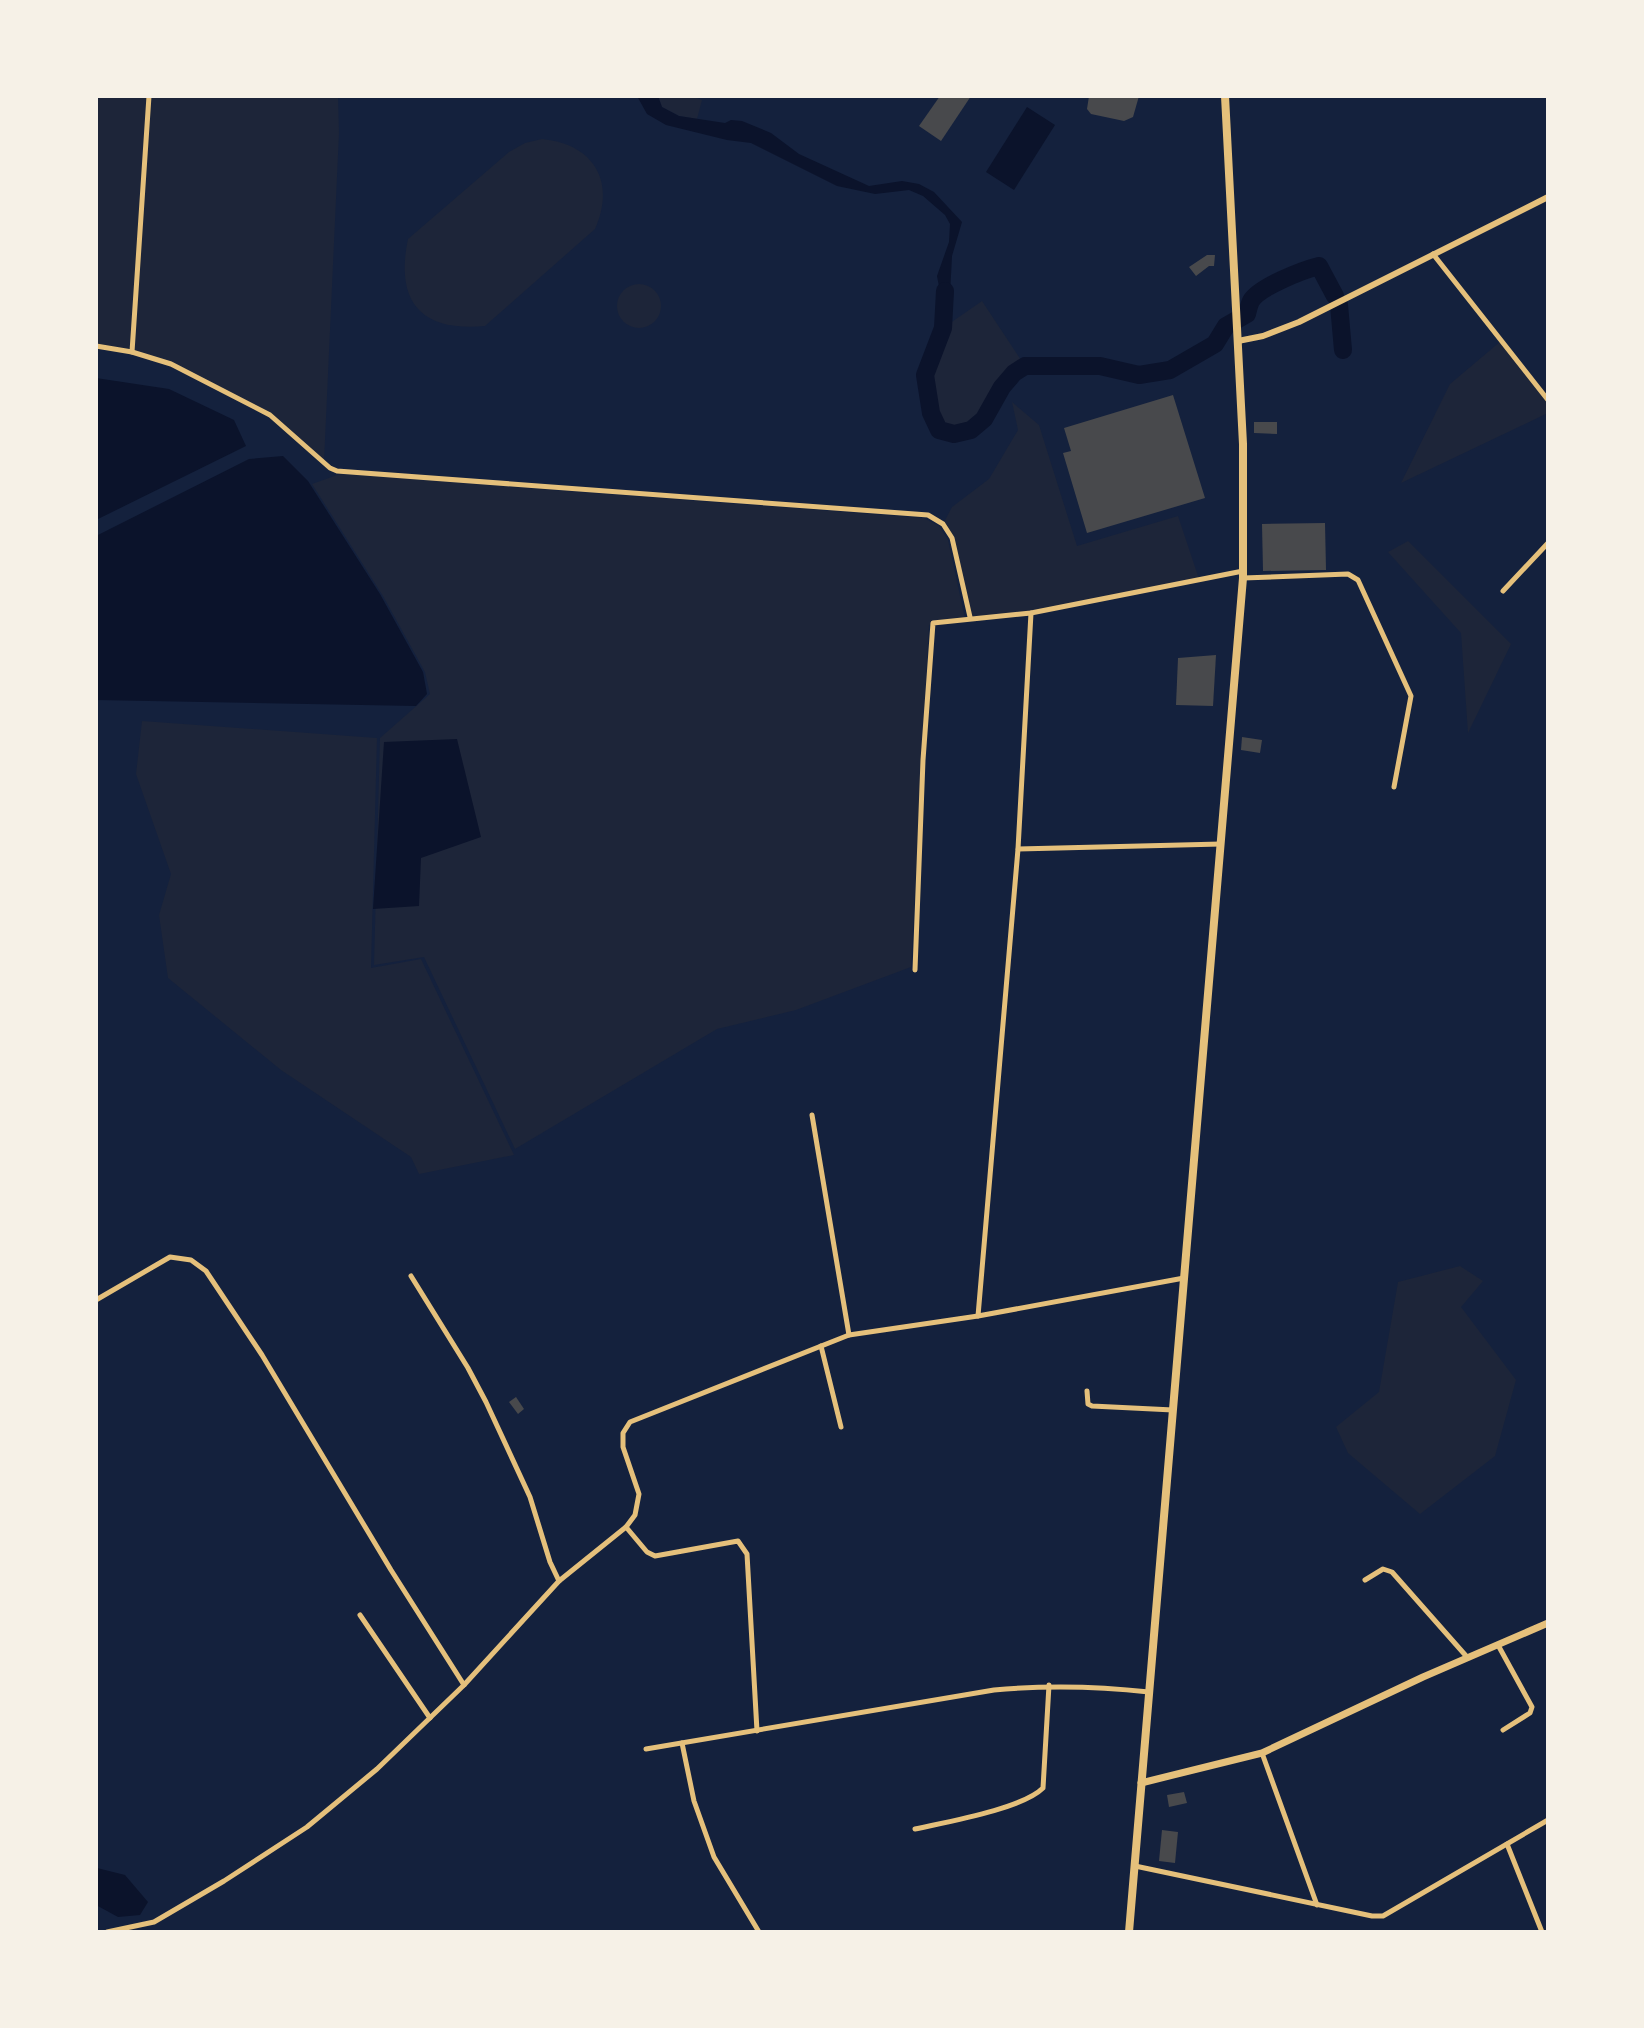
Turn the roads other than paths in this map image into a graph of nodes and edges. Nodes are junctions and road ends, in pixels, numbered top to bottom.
1 (149, 96) edge
2 (1225, 96) edge
3 (1548, 197) edge
4 (1433, 254) junction
5 (1238, 341) junction
6 (96, 346) edge
7 (132, 352) junction
8 (1548, 400) edge
9 (1548, 543) edge
10 (1243, 574) junction
11 (1503, 591) dead end
12 (1031, 613) junction
13 (970, 617) junction
14 (1394, 787) dead end
15 (1222, 844) junction
16 (1018, 849) junction
17 (915, 970) dead end
18 (812, 1115) dead end
19 (411, 1276) dead end
20 (1185, 1278) junction
21 (96, 1300) edge
22 (978, 1316) junction
23 (849, 1335) junction
24 (821, 1346) junction
25 (1087, 1391) dead end
26 (1174, 1410) junction
27 (841, 1427) dead end
28 (626, 1527) junction
29 (1365, 1580) dead end
30 (559, 1581) junction
31 (360, 1615) dead end
32 (1548, 1623) edge
33 (1497, 1644) junction
34 (1467, 1657) junction
35 (464, 1685) junction
36 (1049, 1685) junction
37 (1149, 1692) junction
38 (430, 1718) junction
39 (1503, 1730) dead end
40 (757, 1731) junction
41 (682, 1743) junction
42 (646, 1749) dead end
43 (1262, 1753) junction
44 (1141, 1783) junction
45 (1548, 1820) edge
46 (915, 1829) dead end
47 (1507, 1844) junction
48 (1135, 1866) junction
49 (1317, 1905) junction
50 (107, 1932) edge
51 (759, 1932) edge
52 (1129, 1932) edge
53 (1542, 1932) edge

1 - 7 street
2 - 5 main road
3 - 4 street
4 - 5 street
4 - 8 street
5 - 10 main road
6 - 7 street
7 - 13 street
9 - 11 street
10 - 12 street
10 - 14 street
10 - 15 main road
12 - 13 street
12 - 16 street
13 - 17 street
15 - 16 street
15 - 20 main road
16 - 22 street
18 - 23 street
19 - 30 street
20 - 22 street
20 - 26 main road
21 - 35 street
22 - 23 street
23 - 24 street
24 - 27 street
24 - 28 street
25 - 26 street
26 - 37 main road
28 - 30 street
28 - 40 street
29 - 34 street
30 - 35 street
31 - 38 street
32 - 33 main road
33 - 34 main road
33 - 39 street
34 - 43 main road
35 - 38 street
36 - 37 street
36 - 40 street
36 - 46 street
37 - 44 main road
38 - 50 street
40 - 41 street
41 - 42 street
41 - 51 street
43 - 44 main road
43 - 49 street
44 - 48 main road
45 - 47 street
47 - 49 street
47 - 53 street
48 - 49 street
48 - 52 main road

